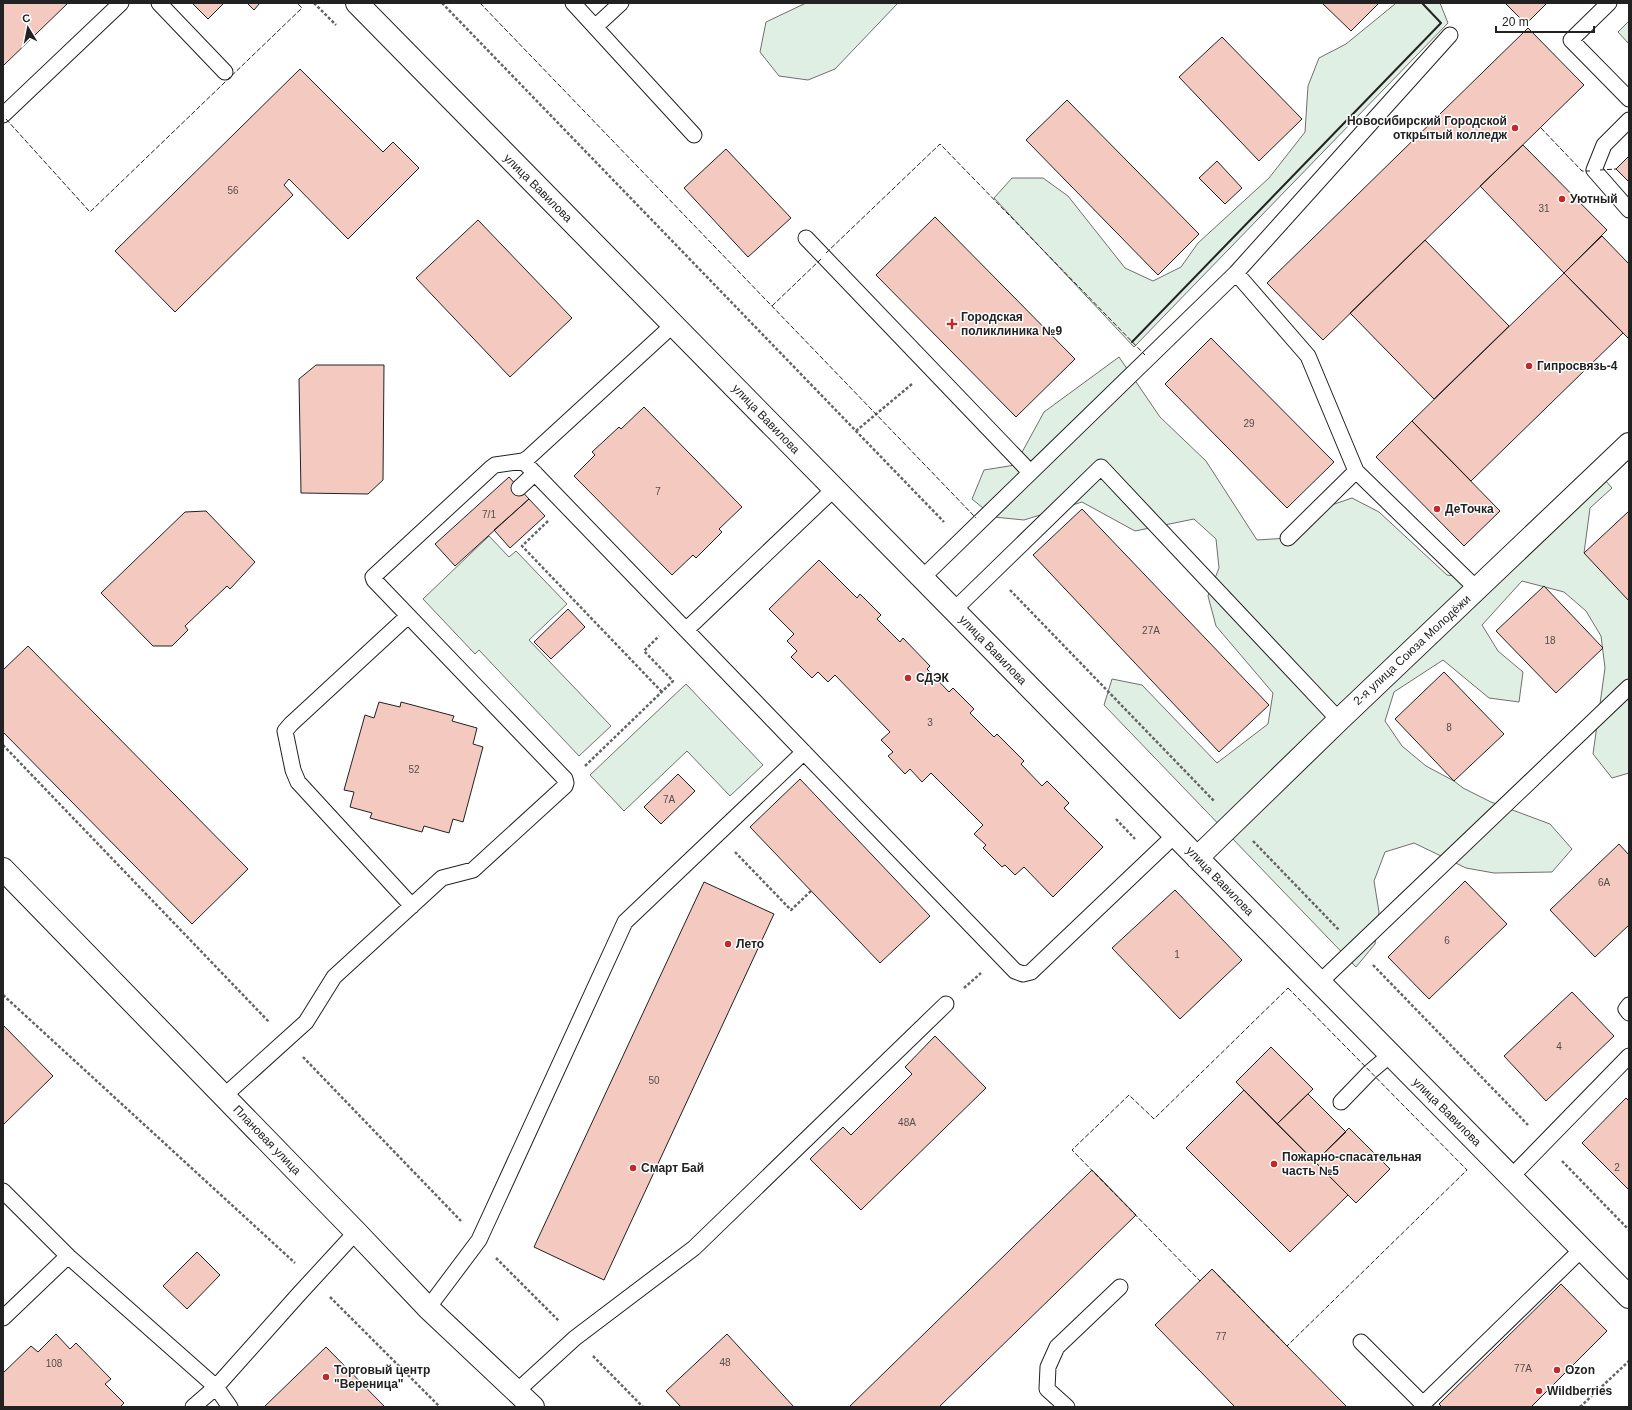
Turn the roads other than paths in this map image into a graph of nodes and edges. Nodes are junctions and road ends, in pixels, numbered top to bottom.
1 (122, 3) edge
2 (159, 3) edge
3 (356, 3) edge
4 (573, 3) edge
5 (621, 3) edge
6 (1609, 3) edge
7 (595, 27) junction
8 (1450, 35) dead end
9 (225, 72) dead end
10 (1629, 99) edge
11 (3, 115) edge
12 (1629, 120) edge
13 (694, 135) dead end
14 (1629, 210) edge
15 (806, 238) dead end
16 (1236, 273) junction
17 (673, 325) junction
18 (1629, 444) edge
19 (524, 461) junction
20 (1356, 471) junction
21 (1030, 472) junction
22 (535, 473) junction
23 (519, 488) dead end
24 (834, 489) junction
25 (1288, 538) dead end
26 (922, 578) junction
27 (1477, 589) junction
28 (954, 610) junction
29 (408, 616) junction
30 (681, 625) junction
31 (1629, 687) edge
32 (1339, 720) junction
33 (804, 752) junction
34 (1174, 835) junction
35 (1197, 858) junction
36 (3, 869) edge
37 (412, 906) junction
38 (1319, 983) junction
39 (946, 1004) road end
40 (1629, 1005) edge
41 (1629, 1013) edge
42 (1390, 1055) junction
43 (1629, 1056) edge
44 (224, 1096) junction
45 (1341, 1102) dead end
46 (1510, 1177) junction
47 (3, 1191) edge
48 (356, 1232) junction
49 (1582, 1250) junction
50 (68, 1256) junction
51 (1120, 1287) dead end
52 (1629, 1297) edge
53 (428, 1308) junction
54 (3, 1318) edge
55 (1361, 1342) dead end
56 (216, 1387) junction
57 (517, 1391) junction
58 (193, 1407) edge
59 (230, 1407) edge
60 (533, 1407) edge
61 (1067, 1407) edge

1 - 11 lane
2 - 9 lane
3 - 17 street, улица Вавилова
4 - 7 lane
5 - 7 lane
6 - 10 lane
7 - 13 lane
8 - 16 lane
12 - 14 lane
15 - 21 lane
16 - 20 lane
16 - 21 lane
17 - 19 lane
17 - 24 street, улица Вавилова
18 - 27 street, 2-я улица Союза Молодёжи
19 - 22 lane
19 - 29 lane
20 - 25 lane
20 - 27 lane
21 - 26 lane
22 - 23 lane
22 - 30 lane
24 - 26 street, улица Вавилова
24 - 30 lane
26 - 28 street, улица Вавилова
27 - 32 street, 2-я улица Союза Молодёжи
28 - 32 lane
28 - 34 street, улица Вавилова
29 - 37 lane
29 - 37 lane
30 - 33 lane
31 - 38 lane
32 - 35 street, 2-я улица Союза Молодёжи
33 - 34 lane
33 - 53 lane
34 - 35 street, улица Вавилова
35 - 38 street, улица Вавилова
36 - 44 street, Плановая улица
37 - 44 lane
38 - 42 street, улица Вавилова
39 - 57 lane
40 - 41 lane
42 - 45 lane
42 - 46 street, улица Вавилова
43 - 46 lane
44 - 48 street, Плановая улица
46 - 49 street, улица Вавилова
47 - 50 lane
48 - 53 street, Плановая улица
48 - 56 lane
49 - 52 street, улица Вавилова
49 - 55 lane
50 - 54 lane
50 - 56 lane
51 - 61 lane
53 - 57 street, Плановая улица
56 - 58 lane
56 - 59 lane
57 - 60 street, Плановая улица

